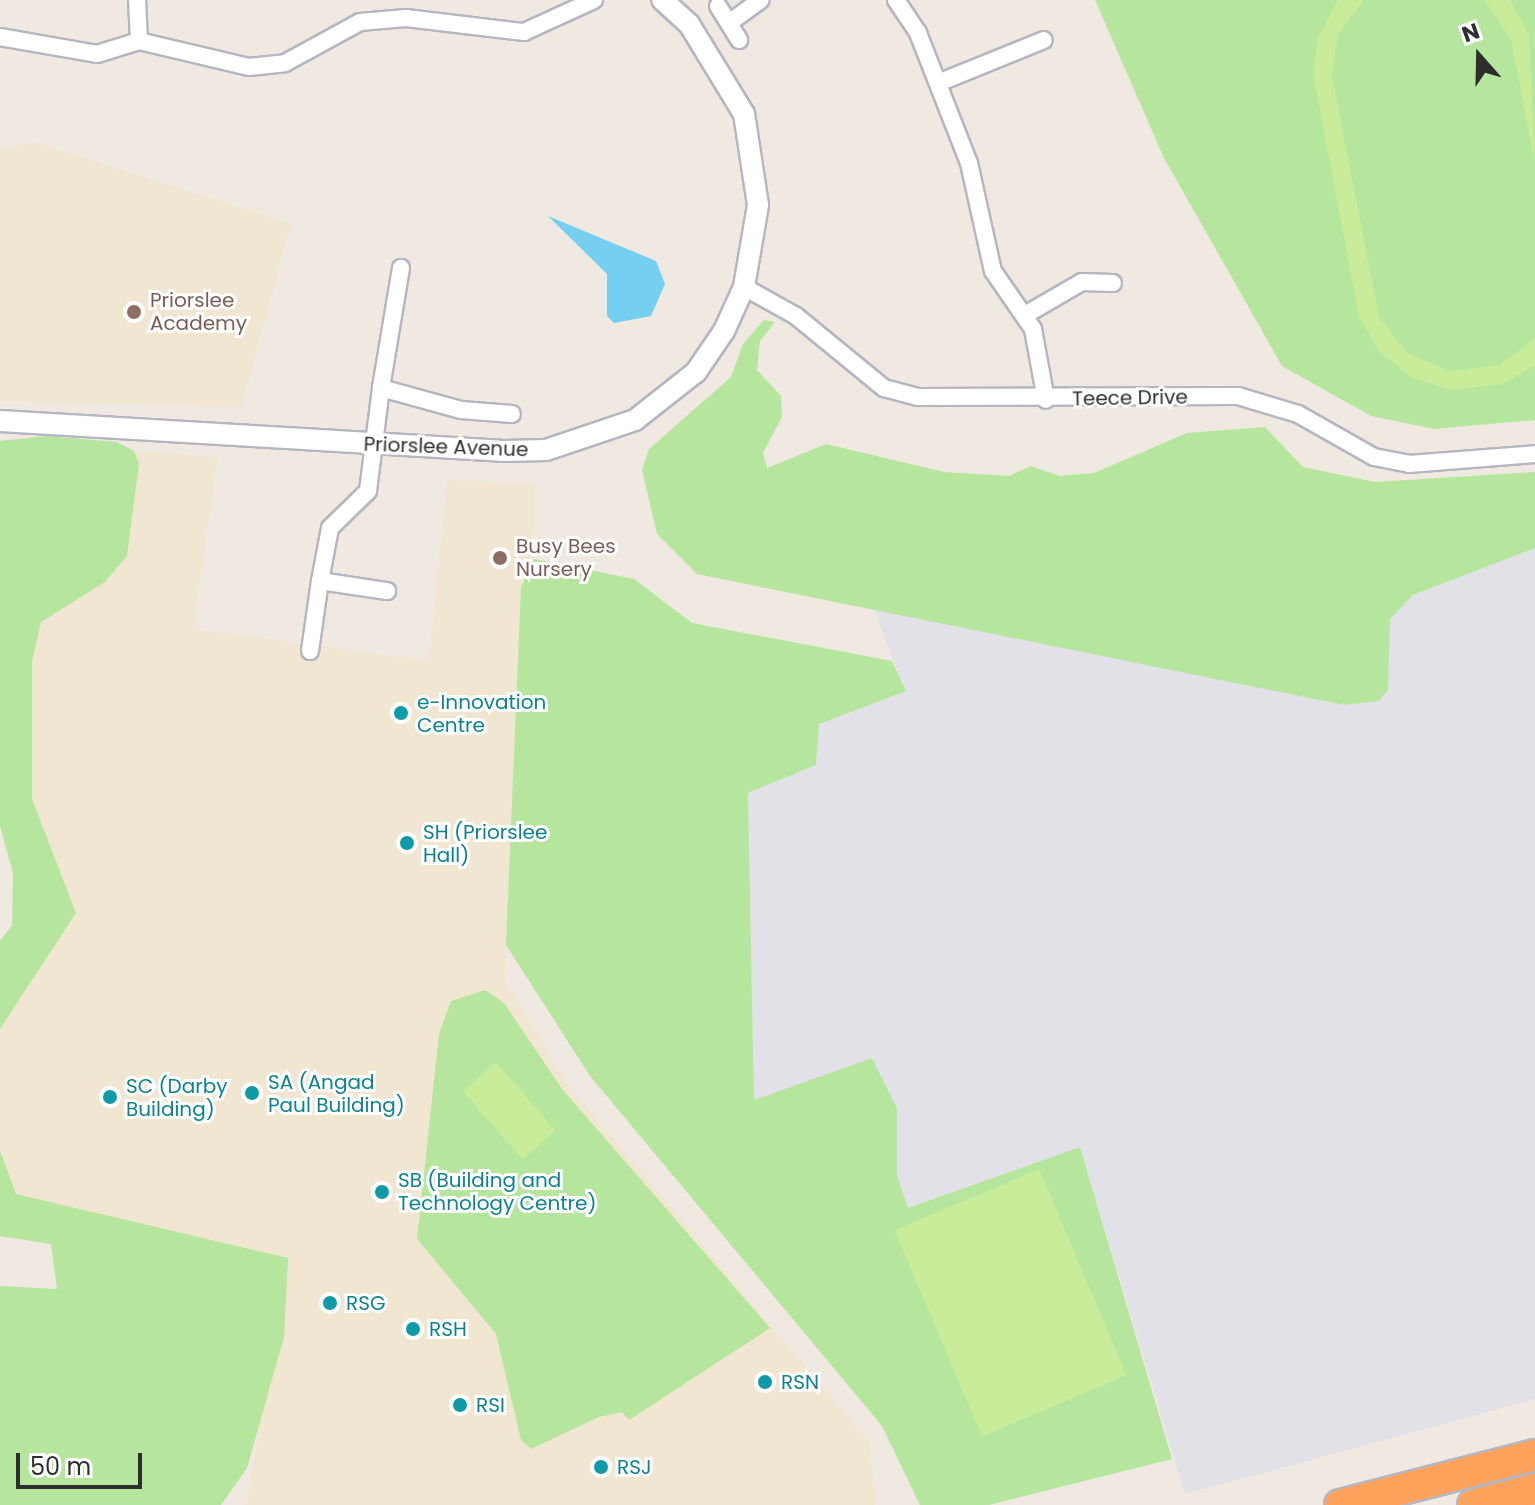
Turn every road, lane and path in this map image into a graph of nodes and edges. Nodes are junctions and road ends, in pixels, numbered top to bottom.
1 (137, 0) edge
2 (594, 0) edge
3 (662, 0) edge
4 (761, 0) edge
5 (896, 0) edge
6 (718, 6) dead end
7 (729, 23) junction
8 (0, 37) edge
9 (739, 40) dead end
10 (1044, 40) dead end
11 (139, 41) junction
12 (938, 83) junction
13 (401, 268) dead end
14 (1113, 283) dead end
15 (744, 287) junction
16 (1025, 315) junction
17 (381, 388) junction
18 (1046, 400) junction
19 (512, 414) dead end
20 (0, 421) edge
21 (372, 446) junction
22 (1535, 454) edge
23 (320, 581) junction
24 (387, 591) dead end
25 (310, 651) dead end
26 (1535, 1455) edge
27 (1535, 1489) edge
28 (1340, 1505) edge
29 (1473, 1505) edge

1 - 11 street
2 - 11 street
3 - 15 street, Priorslee Avenue
4 - 7 street
5 - 12 street
6 - 7 street
7 - 9 street
8 - 11 street
10 - 12 street
12 - 16 street
13 - 17 street
14 - 16 street
15 - 18 street, Teece Drive
15 - 21 street, Priorslee Avenue
16 - 18 street
17 - 19 street
17 - 21 street
18 - 22 street, Teece Drive
20 - 21 street, Priorslee Avenue
21 - 23 street
23 - 24 street
23 - 25 street
26 - 28 highway
27 - 29 highway

